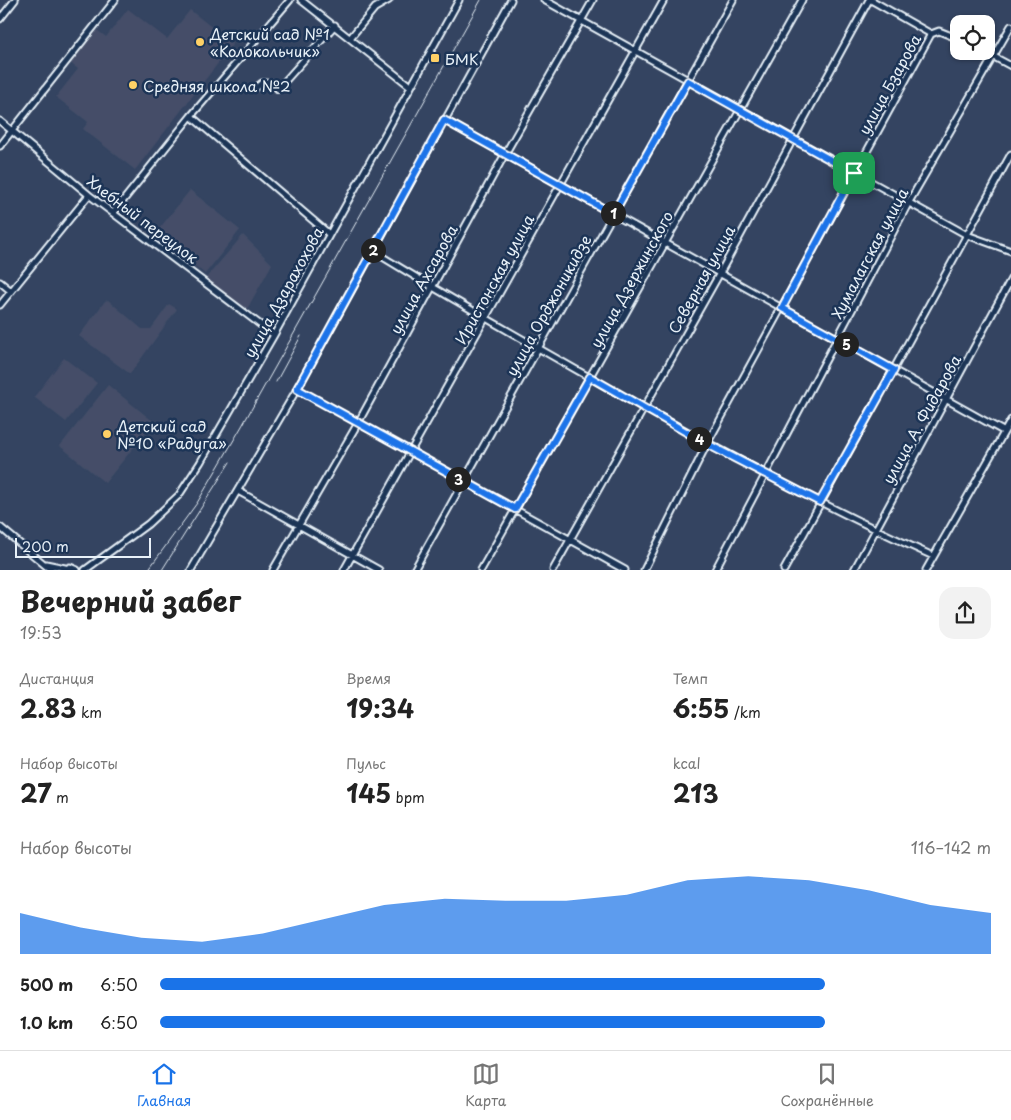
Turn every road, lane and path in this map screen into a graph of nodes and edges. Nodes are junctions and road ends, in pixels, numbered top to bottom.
1 (15, 0) edge
2 (115, 0) edge
3 (290, 0) edge
4 (301, 0) edge
5 (389, 0) edge
6 (459, 0) edge
7 (510, 0) edge
8 (544, 0) edge
9 (593, 0) edge
10 (664, 0) edge
11 (733, 0) edge
12 (802, 0) edge
13 (870, 0) edge
14 (0, 19) edge
15 (581, 22) junction
16 (335, 25) junction
17 (1011, 26) edge
18 (931, 34) junction
19 (950, 35) edge
20 (351, 37) junction
21 (635, 52) junction
22 (995, 53) edge
23 (995, 57) edge
24 (991, 60) edge
25 (1011, 66) edge
26 (688, 81) junction
27 (258, 86) dead end
28 (410, 86) junction
29 (741, 109) junction
30 (191, 116) junction
31 (444, 120) junction
32 (0, 121) edge
33 (13, 131) junction
34 (793, 138) junction
35 (0, 146) edge
36 (505, 154) junction
37 (1011, 154) edge
38 (854, 173) junction
39 (560, 185) junction
40 (89, 195) junction
41 (909, 202) junction
42 (114, 212) junction
43 (613, 214) junction
44 (329, 234) junction
45 (967, 235) junction
46 (665, 243) junction
47 (373, 250) junction
48 (1011, 251) edge
49 (720, 273) junction
50 (1011, 279) edge
51 (0, 282) edge
52 (432, 288) junction
53 (11, 291) junction
54 (0, 305) edge
55 (782, 308) junction
56 (486, 320) junction
57 (274, 335) junction
58 (837, 339) junction
59 (538, 349) junction
60 (894, 370) junction
61 (590, 377) junction
62 (297, 389) junction
63 (946, 399) junction
64 (643, 407) junction
65 (1011, 420) edge
66 (358, 423) junction
67 (1003, 431) junction
68 (707, 444) junction
69 (412, 452) junction
70 (765, 474) junction
71 (463, 482) junction
72 (238, 491) junction
73 (820, 502) junction
74 (515, 509) junction
75 (298, 524) junction
76 (0, 527) edge
77 (875, 530) junction
78 (571, 540) junction
79 (352, 555) junction
80 (933, 556) junction
81 (43, 563) junction
82 (91, 565) junction
83 (64, 569) edge
84 (76, 569) edge
85 (51, 570) edge
86 (85, 570) edge
87 (190, 570) edge
88 (273, 570) edge
89 (344, 570) edge
90 (379, 570) edge
91 (414, 570) edge
92 (481, 570) edge
93 (553, 570) edge
94 (625, 570) edge
95 (644, 570) edge
96 (715, 570) edge
97 (784, 570) edge
98 (854, 570) edge
99 (926, 570) edge

1 - 14 street
2 - 33 street
3 - 30 street
4 - 16 street
5 - 20 street
6 - 28 street, улица Дзарахохова
7 - 31 street
8 - 15 street
9 - 15 street, улица Ахсарова
10 - 21 street, Иристонская улица
11 - 26 street, улица Орджоникидзе
12 - 29 street, улица Дзержинского
13 - 18 street
13 - 34 street, Северная улица
15 - 21 street
15 - 36 street, улица Ахсарова
16 - 20 street
16 - 27 street
17 - 22 street, Хумалагская улица
18 - 19 street
18 - 38 street, улица Бзарова
20 - 28 street
21 - 26 street
21 - 39 street, Иристонская улица
23 - 25 street
24 - 41 street, Хумалагская улица
26 - 29 street
26 - 43 street, улица Орджоникидзе
28 - 44 street, улица Дзарахохова
29 - 34 street
29 - 46 street, улица Дзержинского
30 - 42 street
30 - 44 street
31 - 36 street
31 - 47 street
32 - 33 street, Хлебный переулок
33 - 35 street
33 - 40 street, Хлебный переулок
34 - 38 street
34 - 49 street, Северная улица
36 - 39 street
36 - 52 street, улица Ахсарова
37 - 45 street
38 - 41 street
38 - 55 street, улица Бзарова
39 - 43 street
39 - 56 street, Иристонская улица
40 - 42 street, Хлебный переулок
40 - 53 street
41 - 45 street
41 - 58 street, Хумалагская улица
42 - 57 street, Хлебный переулок
43 - 46 street
43 - 59 street, улица Орджоникидзе
44 - 57 street, улица Дзарахохова
45 - 48 street
45 - 60 street
46 - 49 street
46 - 61 street, улица Дзержинского
47 - 52 street
47 - 62 street
49 - 55 street
49 - 64 street, Северная улица
50 - 63 street, улица А. Фидарова
51 - 53 street
52 - 56 street
52 - 66 street, улица Ахсарова
53 - 54 street
55 - 58 street
55 - 68 street, улица Бзарова
56 - 59 street
56 - 69 street, Иристонская улица
57 - 82 street, улица Дзарахохова
58 - 60 street
58 - 70 street, Хумалагская улица
59 - 61 street
59 - 71 street, улица Орджоникидзе
60 - 63 street
60 - 73 street
61 - 64 street
61 - 74 street, улица Дзержинского
62 - 66 street
62 - 72 street
63 - 67 street
63 - 77 street, улица А. Фидарова
64 - 68 street
64 - 78 street, Северная улица
65 - 67 street
66 - 69 street
66 - 75 street, улица Ахсарова
67 - 80 street
68 - 70 street
68 - 95 street, улица Бзарова
69 - 71 street
69 - 79 street, Иристонская улица
70 - 73 street
70 - 96 street, Хумалагская улица
71 - 74 street
71 - 91 street, улица Орджоникидзе
72 - 75 street
72 - 87 street
73 - 77 street
73 - 97 street
74 - 78 street
74 - 92 street, улица Дзержинского
75 - 79 street
75 - 88 street, улица Ахсарова
76 - 81 street
77 - 80 street
77 - 98 street, улица А. Фидарова
78 - 93 street, Северная улица
78 - 94 street
79 - 89 street, Иристонская улица
79 - 90 street
80 - 99 street
81 - 83 street, улица Дзарахохова
81 - 85 street
82 - 84 street, улица Дзарахохова
82 - 86 street, улица Дзарахохова
83 - 84 street, улица Дзарахохова

